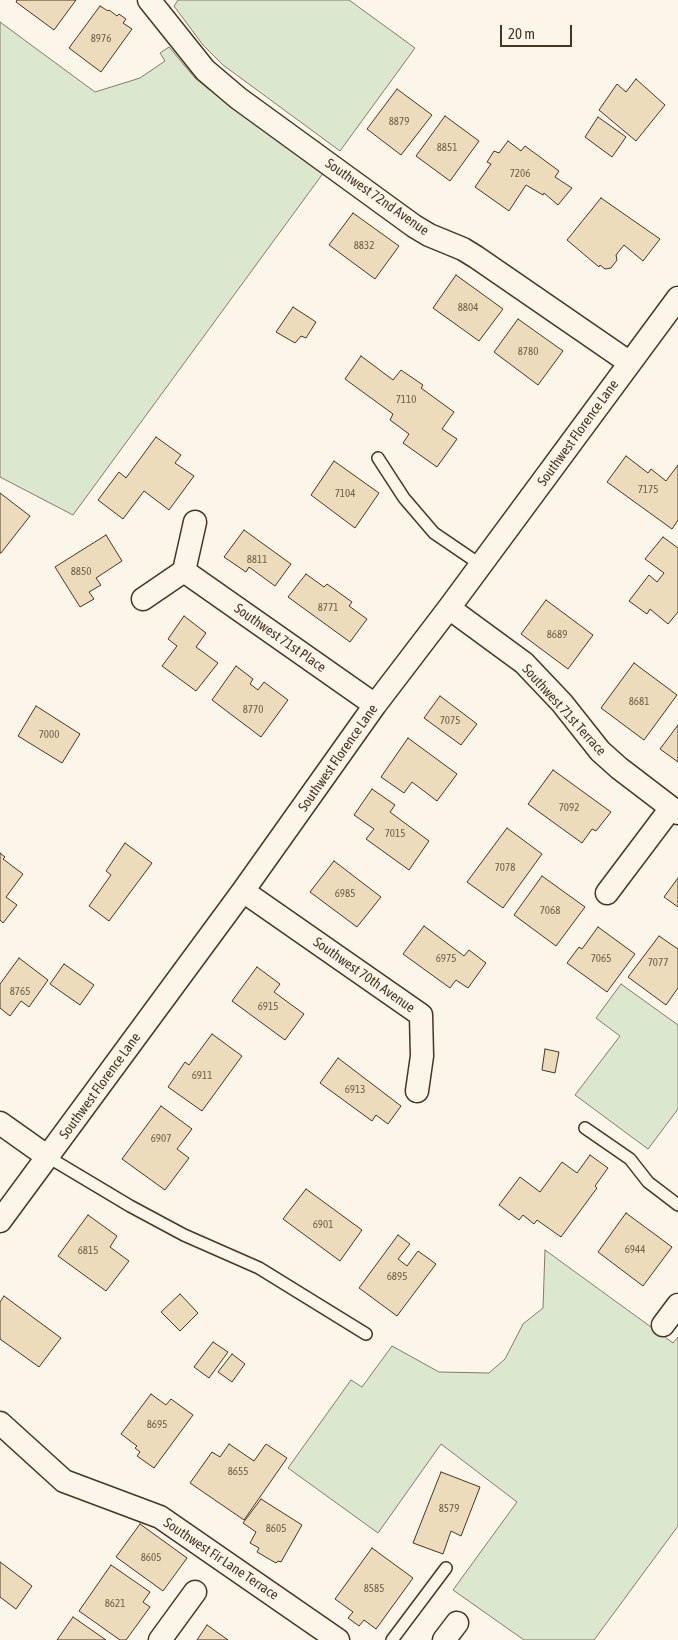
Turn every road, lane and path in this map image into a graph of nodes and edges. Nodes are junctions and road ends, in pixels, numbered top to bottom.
1 (149, 0) edge
2 (678, 298) edge
3 (630, 363) junction
4 (378, 458) dead end
5 (195, 522) dead end
6 (481, 565) junction
7 (184, 571) junction
8 (143, 599) dead end
9 (450, 608) junction
10 (375, 705) junction
11 (675, 811) edge
12 (243, 892) junction
13 (607, 892) dead end
14 (417, 1091) dead end
15 (0, 1123) edge
16 (585, 1128) dead end
17 (48, 1157) junction
18 (678, 1205) edge
19 (0, 1221) edge
20 (678, 1305) edge
21 (663, 1325) dead end
22 (366, 1334) dead end
23 (0, 1423) edge
24 (446, 1568) dead end
25 (195, 1592) dead end
26 (160, 1640) edge
27 (338, 1640) edge
28 (392, 1640) edge

1 - 3 street, Southwest 72nd Avenue
2 - 3 street, Southwest Florence Lane
3 - 6 street, Southwest Florence Lane
4 - 6 lane
5 - 7 street
6 - 9 street, Southwest Florence Lane
7 - 8 street
7 - 10 street, Southwest 71st Place
9 - 10 street, Southwest Florence Lane
9 - 11 street, Southwest 71st Terrace
10 - 12 street, Southwest Florence Lane
11 - 13 street
12 - 14 street, Southwest 70th Avenue
12 - 17 street, Southwest Florence Lane
15 - 17 street
16 - 18 lane
17 - 19 street, Southwest Florence Lane
17 - 22 lane
20 - 21 street
23 - 27 street, Southwest Fir Lane Terrace
24 - 28 lane
25 - 26 street

